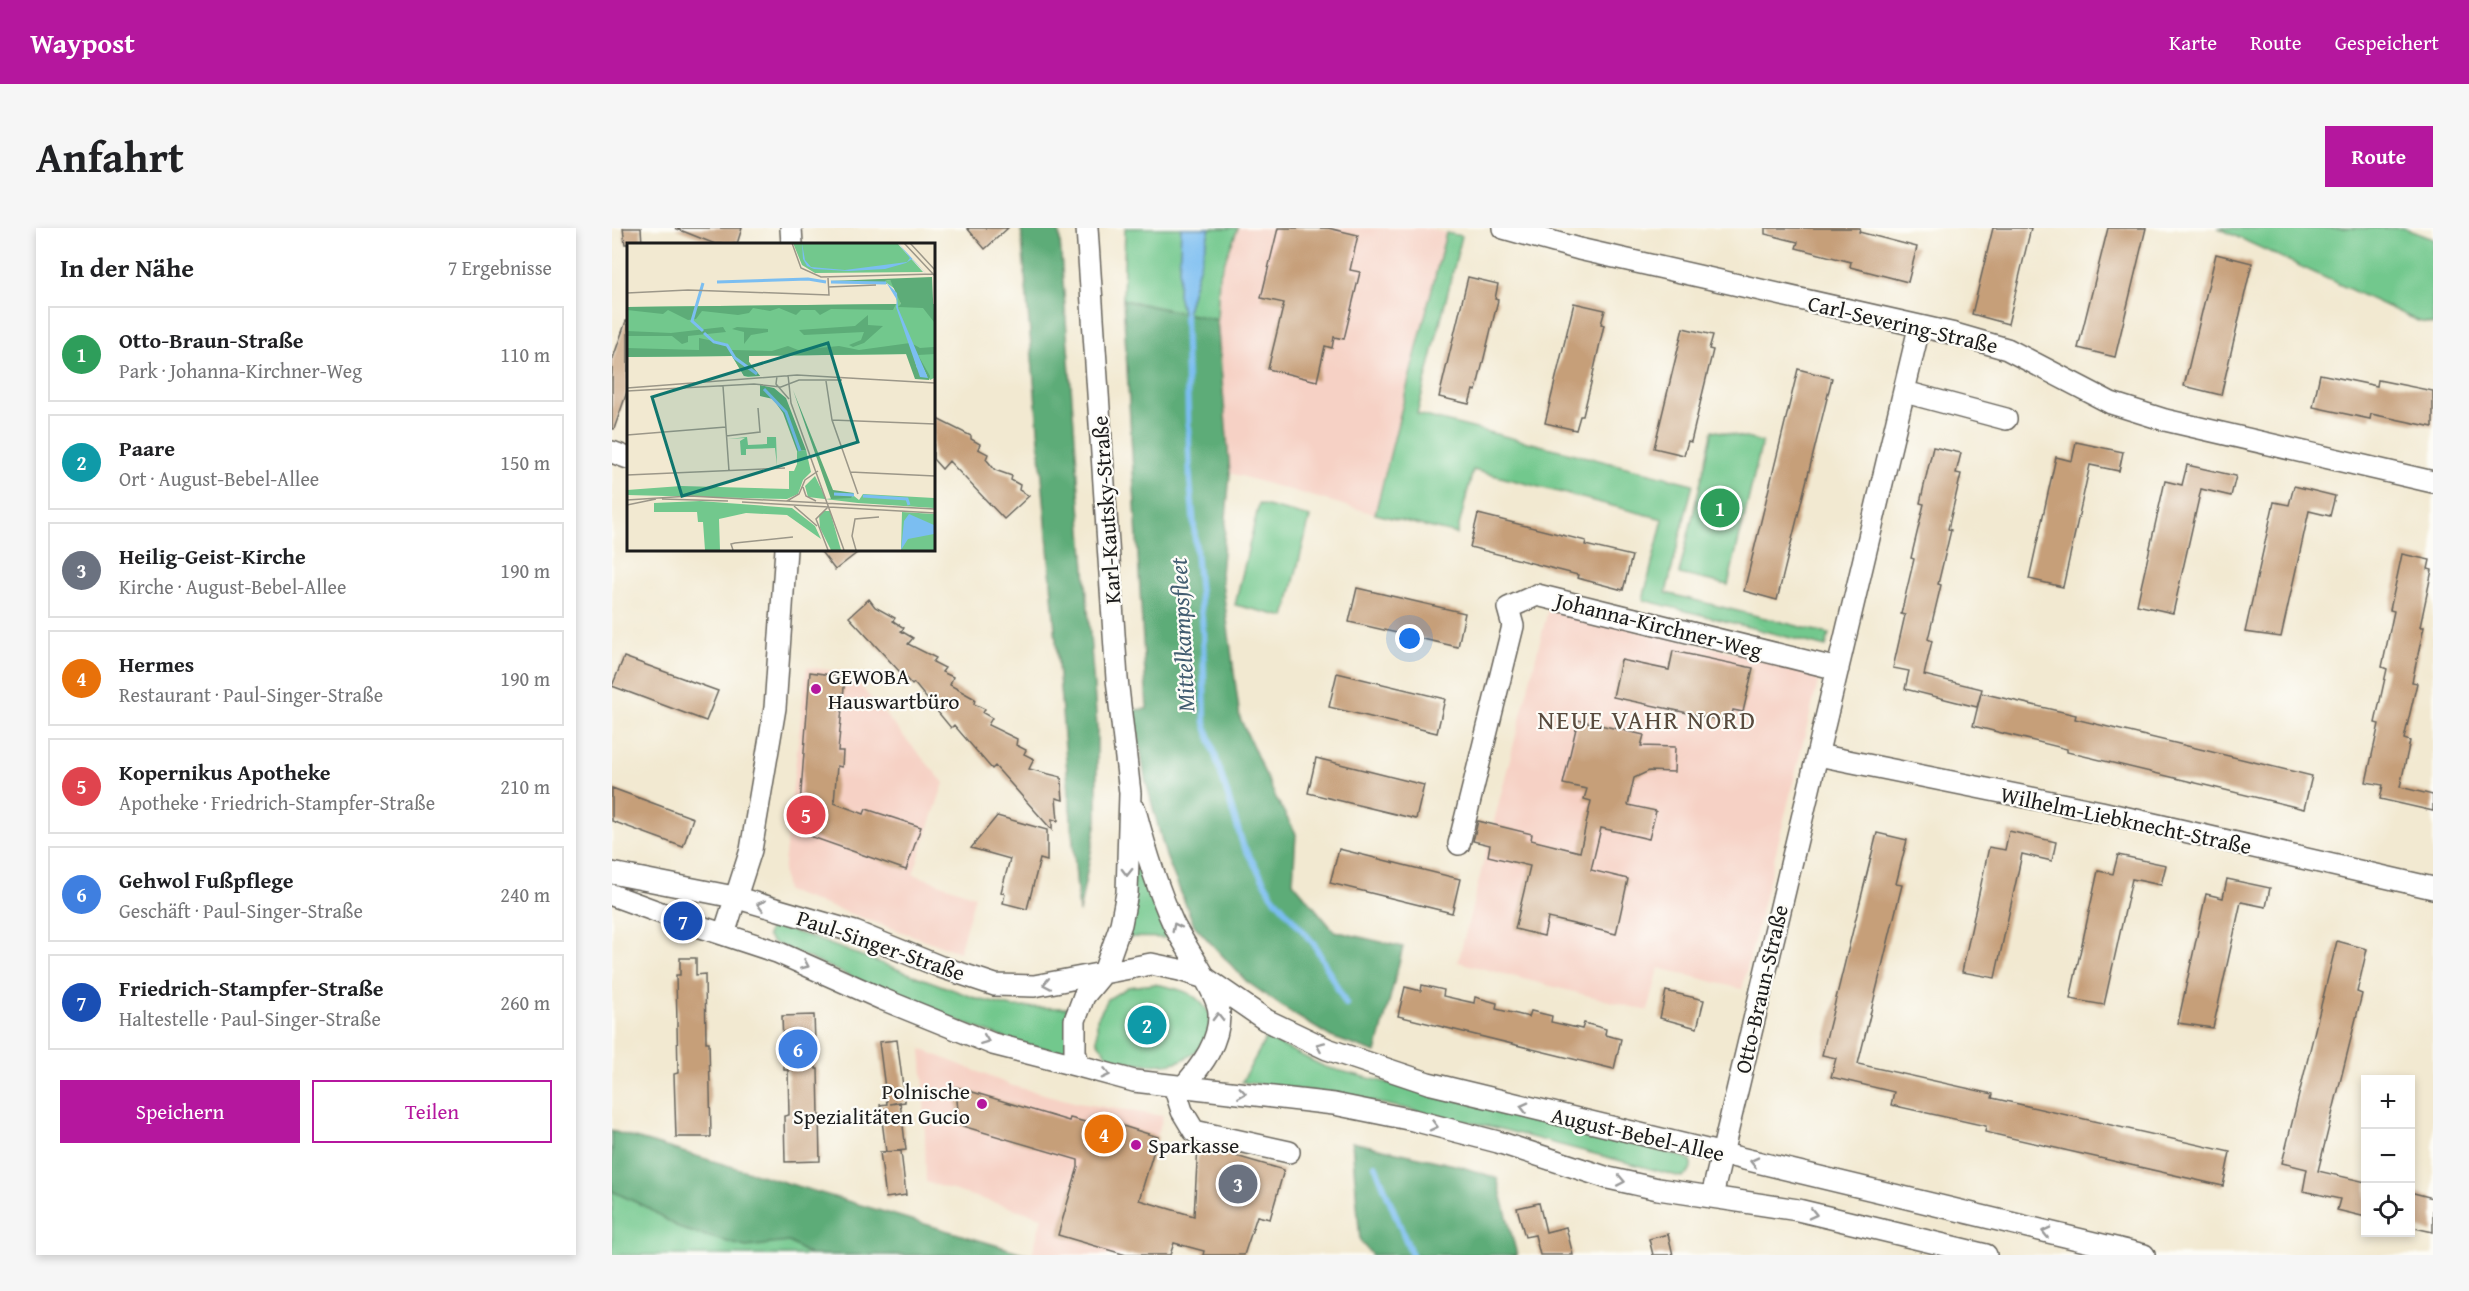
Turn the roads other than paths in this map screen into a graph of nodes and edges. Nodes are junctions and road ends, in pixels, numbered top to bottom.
1 (791, 228) edge
2 (1087, 228) edge
3 (1503, 228) edge
4 (792, 243) edge
5 (1919, 327) junction
6 (1905, 392) junction
7 (2006, 419) dead end
8 (612, 452) edge
9 (627, 458) edge
10 (2433, 482) edge
11 (786, 550) edge
12 (1838, 669) junction
13 (1818, 755) junction
14 (1130, 792) junction
15 (1459, 844) dead end
16 (612, 873) edge
17 (2433, 888) edge
18 (612, 895) edge
19 (734, 897) junction
20 (724, 934) junction
21 (1150, 964) joint
22 (1104, 972) junction
23 (1205, 978) junction
24 (1078, 1066) junction
25 (1134, 1081) joint
26 (1179, 1086) junction
27 (1289, 1152) dead end
28 (1723, 1155) junction
29 (1712, 1196) junction
30 (1986, 1255) edge
31 (2144, 1255) edge

1 - 4 street
2 - 14 street, Karl-Kautsky-Straße
3 - 5 street, Carl-Severing-Straße
5 - 6 street, Otto-Braun-Straße
5 - 10 street, Carl-Severing-Straße
6 - 7 street
6 - 12 street, Otto-Braun-Straße
8 - 9 street
11 - 19 street
12 - 13 street, Otto-Braun-Straße
12 - 15 street, Johanna-Kirchner-Weg
13 - 17 street, Wilhelm-Liebknecht-Straße
13 - 28 street, Otto-Braun-Straße
14 -> 22 street, Karl-Kautsky-Straße
23 -> 14 street, Karl-Kautsky-Straße
16 - 19 street, Paul-Singer-Straße
18 - 20 street, Paul-Singer-Straße
19 - 20 street
22 -> 19 street, Paul-Singer-Straße
20 -> 24 street, Paul-Singer-Straße
21 - 22 street, Paul-Singer-Straße
21 - 23 street, August-Bebel-Allee
22 - 24 street, Karl-Kautsky-Straße
26 -> 23 street, Karl-Kautsky-Straße
28 -> 23 street, August-Bebel-Allee
24 -> 25 street, Paul-Singer-Straße
25 - 26 street, August-Bebel-Allee
26 - 27 street
26 -> 29 street, August-Bebel-Allee
28 - 29 street, Otto-Braun-Straße
31 -> 28 street, August-Bebel-Allee
29 -> 30 street, August-Bebel-Allee

